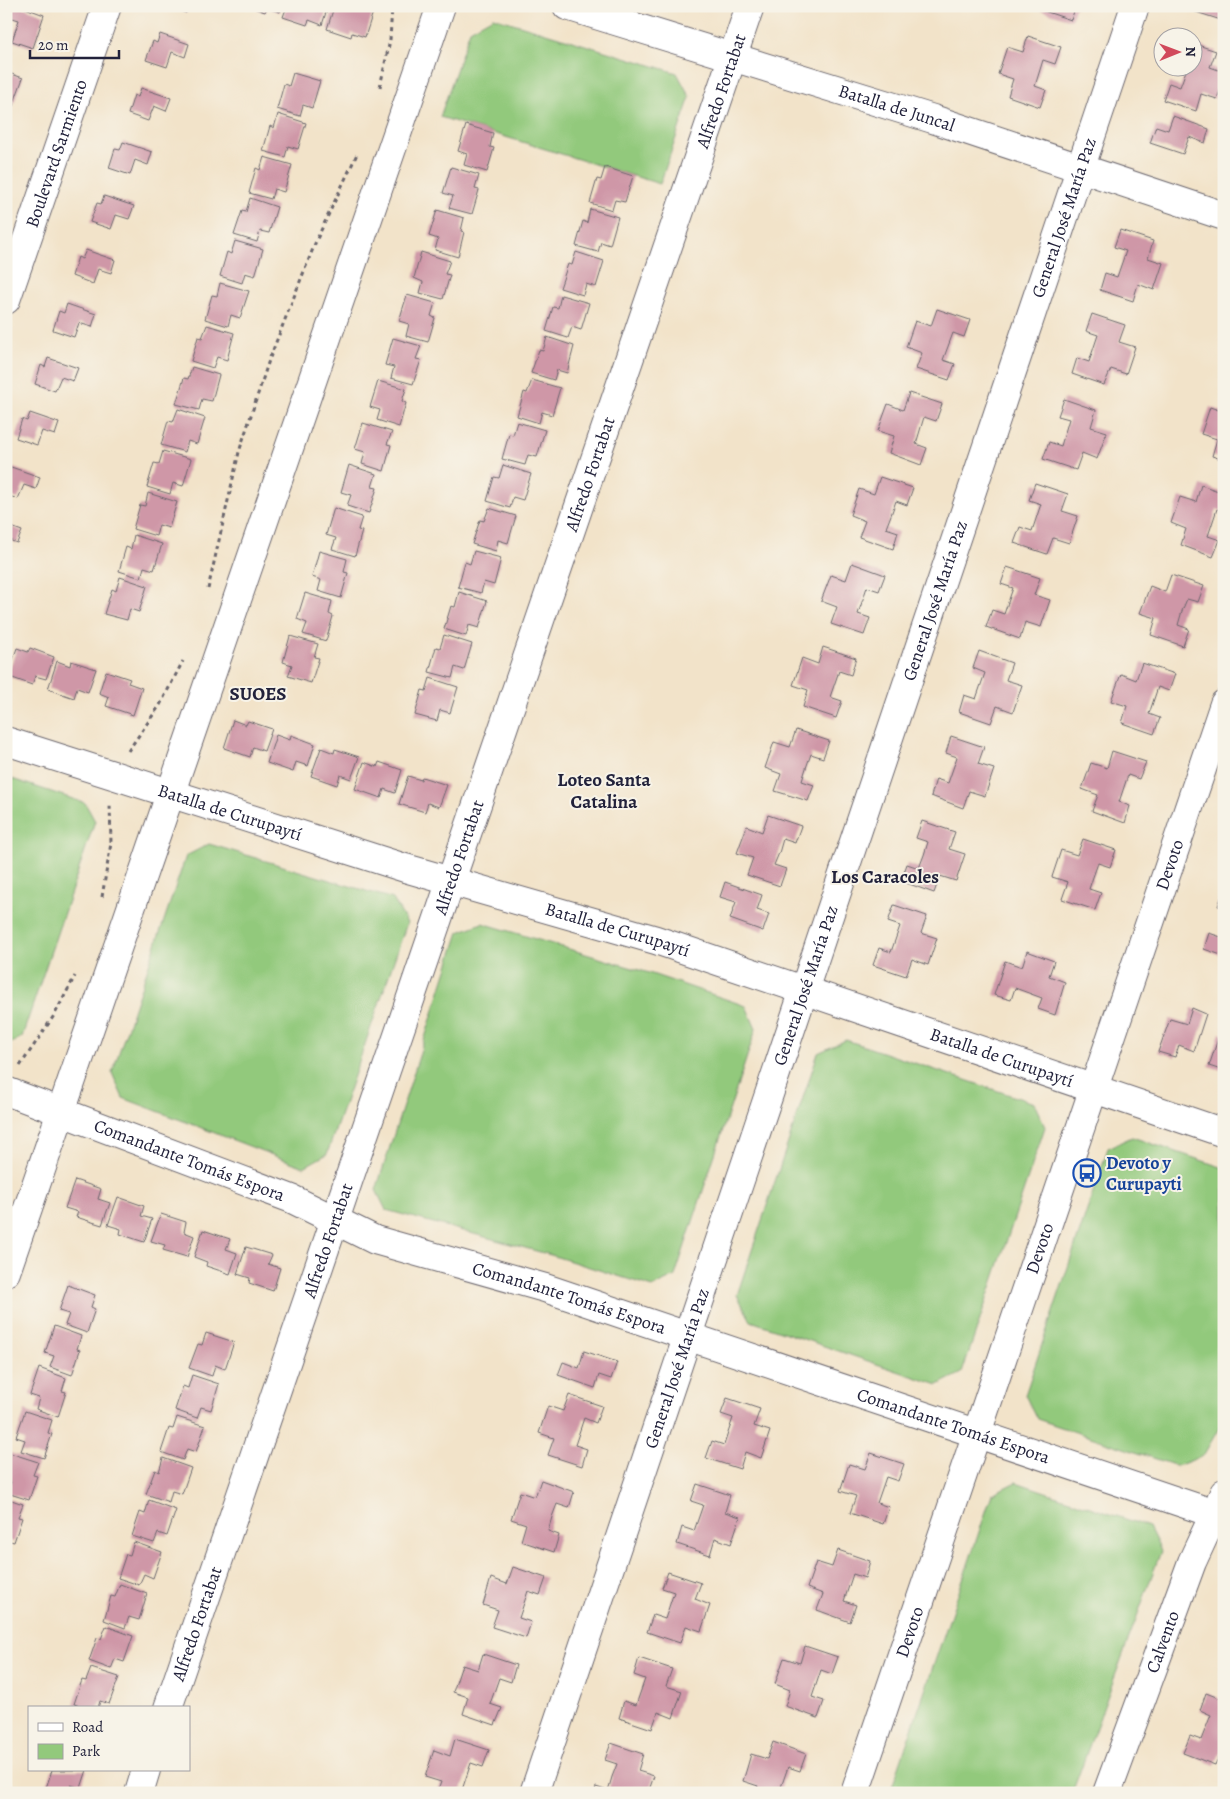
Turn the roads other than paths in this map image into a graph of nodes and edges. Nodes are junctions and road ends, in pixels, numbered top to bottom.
1 (107, 6) edge
2 (441, 6) edge
3 (568, 6) edge
4 (750, 6) edge
5 (1136, 6) edge
6 (733, 57) junction
7 (1081, 168) junction
8 (1224, 216) edge
9 (6, 300) edge
10 (1224, 704) edge
11 (6, 741) edge
12 (170, 794) junction
13 (451, 881) junction
14 (804, 990) junction
15 (1094, 1089) junction
16 (8, 1091) edge
17 (62, 1111) junction
18 (1224, 1133) edge
19 (335, 1220) junction
20 (6, 1272) edge
21 (688, 1335) junction
22 (977, 1433) junction
23 (1221, 1508) edge
24 (169, 1706) edge
25 (145, 1772) edge
26 (138, 1793) edge
27 (534, 1793) edge
28 (855, 1793) edge
29 (1107, 1793) edge

1 - 9 street, Boulevard Sarmiento
2 - 12 street
3 - 6 street, Batalla de Juncal
4 - 6 street, Alfredo Fortabat
5 - 7 street, General José María Paz
6 - 7 street, Batalla de Juncal
6 - 13 street, Alfredo Fortabat
7 - 8 street, Batalla de Juncal
7 - 14 street, General José María Paz
10 - 15 street, Devoto
11 - 12 street, Batalla de Curupaytí
12 - 13 street, Batalla de Curupaytí
12 - 17 street
13 - 14 street, Batalla de Curupaytí
13 - 19 street, Alfredo Fortabat
14 - 15 street, Batalla de Curupaytí
14 - 21 street, General José María Paz
15 - 18 street, Batalla de Curupaytí
15 - 22 street, Devoto
16 - 17 street, Comandante Tomás Espora
17 - 19 street, Comandante Tomás Espora
17 - 20 street
19 - 21 street, Comandante Tomás Espora
19 - 24 street, Alfredo Fortabat
21 - 22 street, Comandante Tomás Espora
21 - 27 street, General José María Paz
22 - 23 street, Comandante Tomás Espora
22 - 28 street, Devoto
23 - 29 street, Calvento
25 - 26 street

